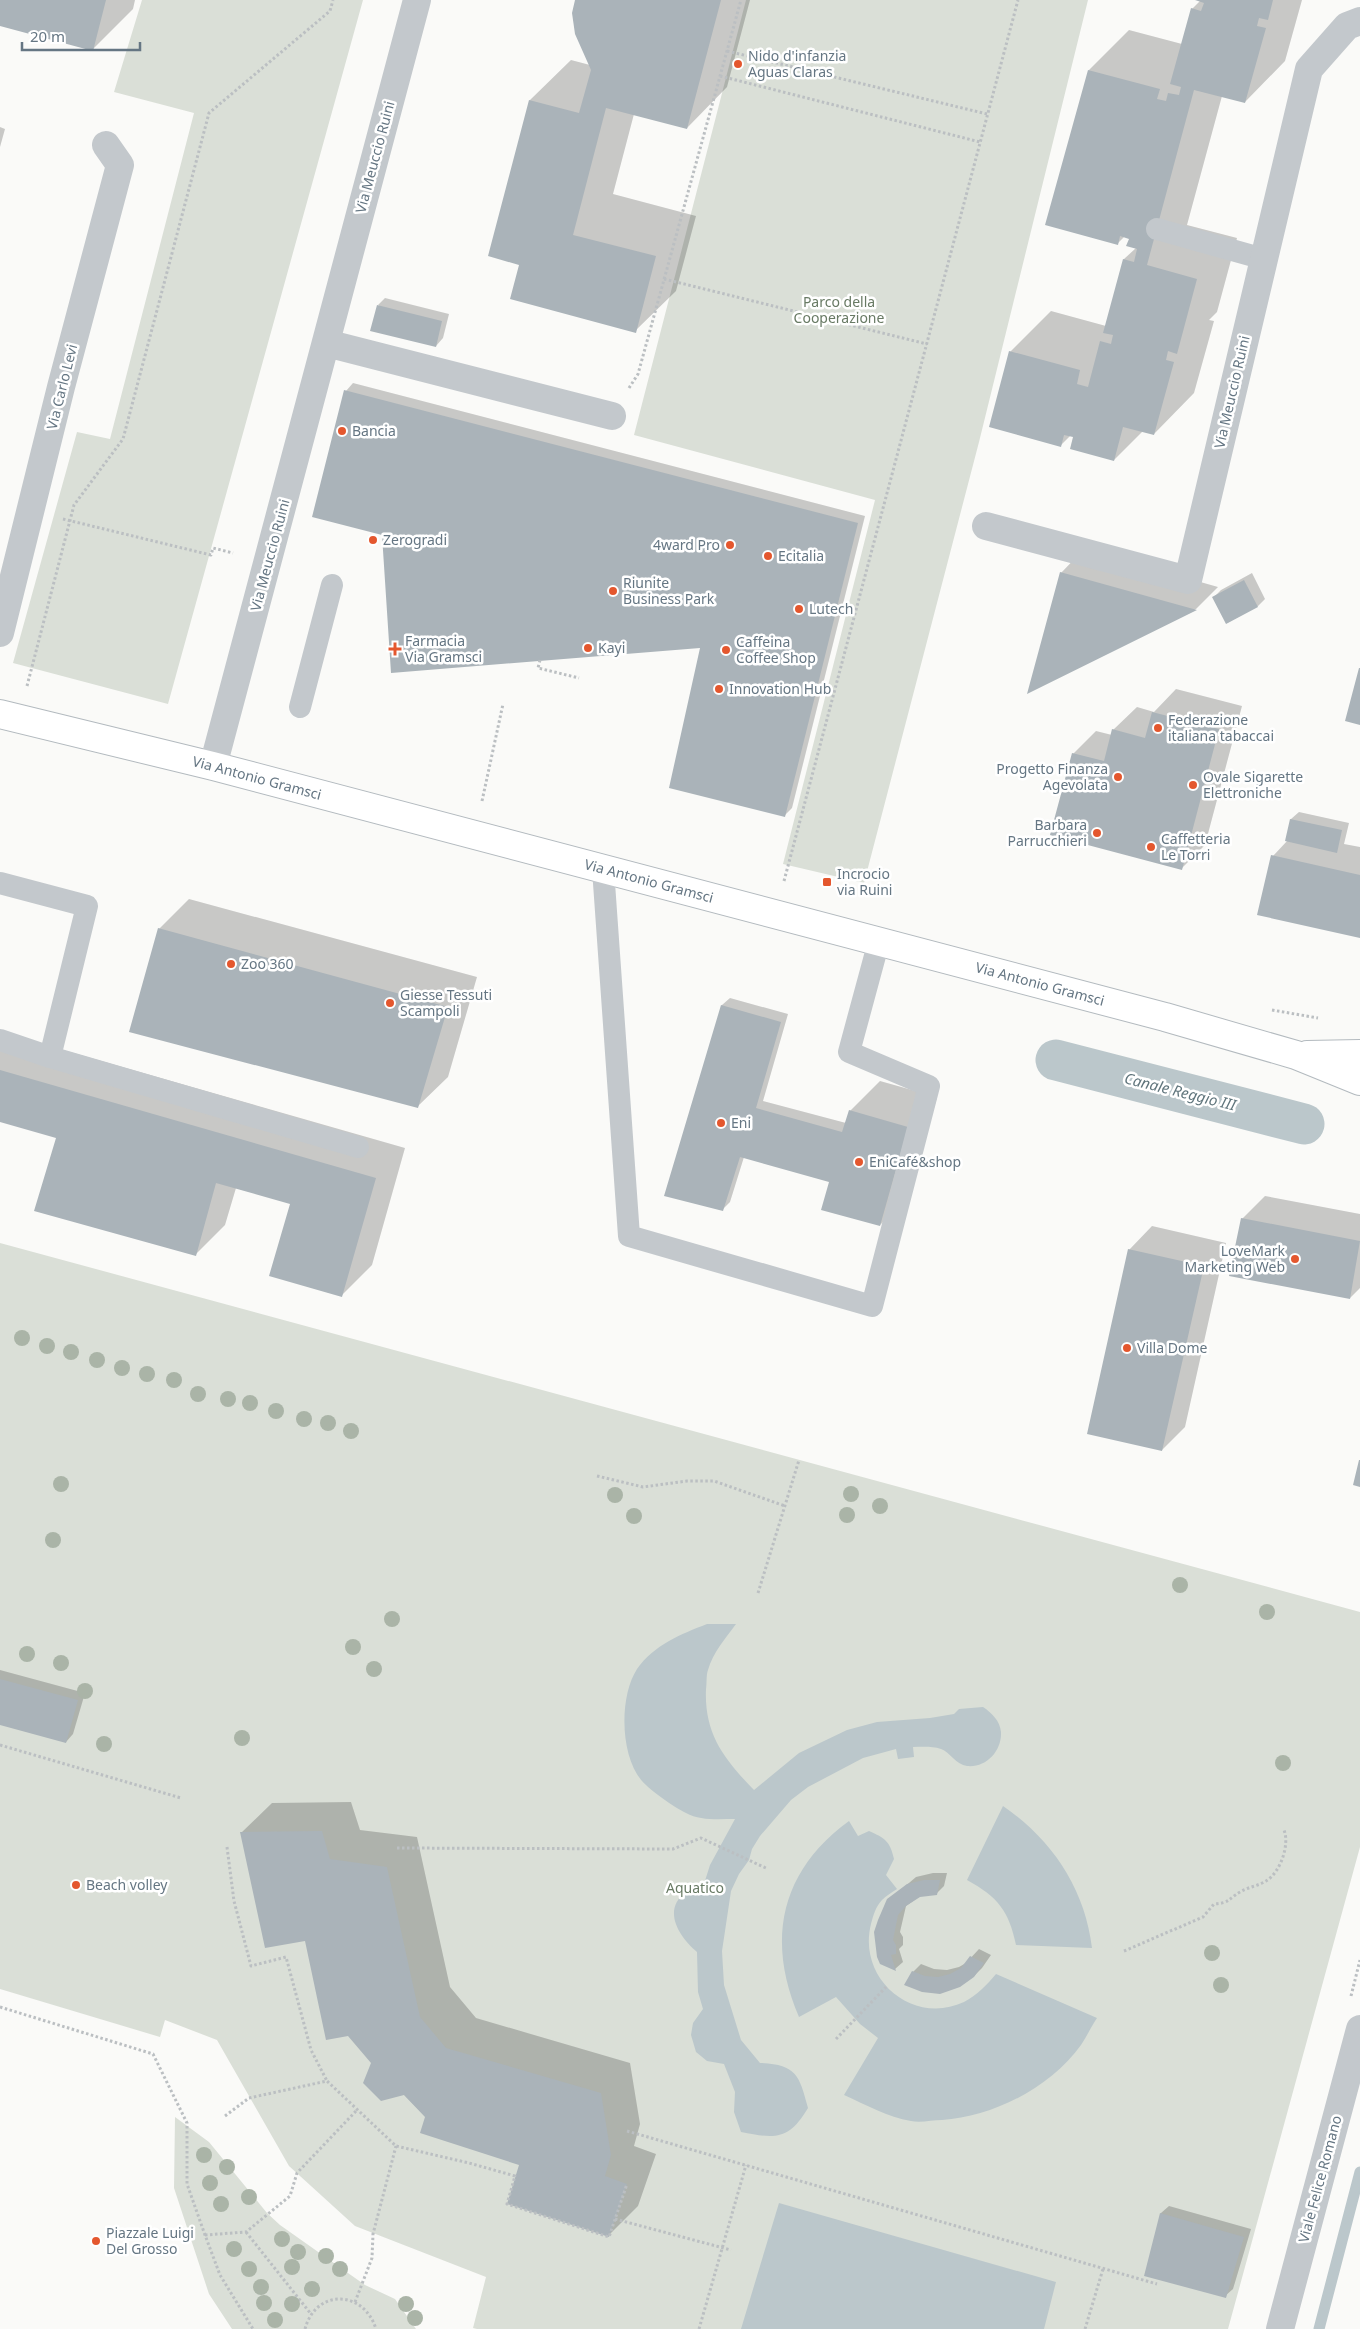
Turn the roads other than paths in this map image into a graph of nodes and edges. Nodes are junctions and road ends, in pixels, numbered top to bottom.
1 (417, 0) edge
2 (1360, 21) edge
3 (106, 145) dead end
4 (1157, 228) dead end
5 (1264, 259) junction
6 (326, 343) junction
7 (612, 416) road end
8 (986, 526) dead end
9 (332, 585) dead end
10 (0, 633) edge
11 (300, 707) dead end
12 (9, 716) edge
13 (214, 766) junction
14 (603, 869) junction
15 (0, 883) edge
16 (879, 941) junction
17 (0, 1040) edge
18 (1360, 1054) edge
19 (1296, 1055) junction
20 (50, 1057) junction
21 (1360, 1081) edge
22 (358, 1148) dead end
23 (1360, 2029) edge
24 (1280, 2329) edge

1 - 6 street, Via Meuccio Ruini
2 - 5 street, Via Meuccio Ruini
3 - 10 street, Via Carlo Levi
4 - 5 lane
5 - 8 street, Via Meuccio Ruini
6 - 7 street
6 - 13 street, Via Meuccio Ruini
9 - 11 lane
12 - 13 street, Via Antonio Gramsci
13 - 14 street, Via Antonio Gramsci
14 - 16 street, Via Antonio Gramsci
14 - 16 lane
15 - 20 lane
16 - 19 street, Via Antonio Gramsci
17 - 20 lane
18 - 19 street, Via Antonio Gramsci
19 - 21 street, Via Antonio Gramsci
20 - 22 lane
23 - 24 street, Viale Felice Romano

